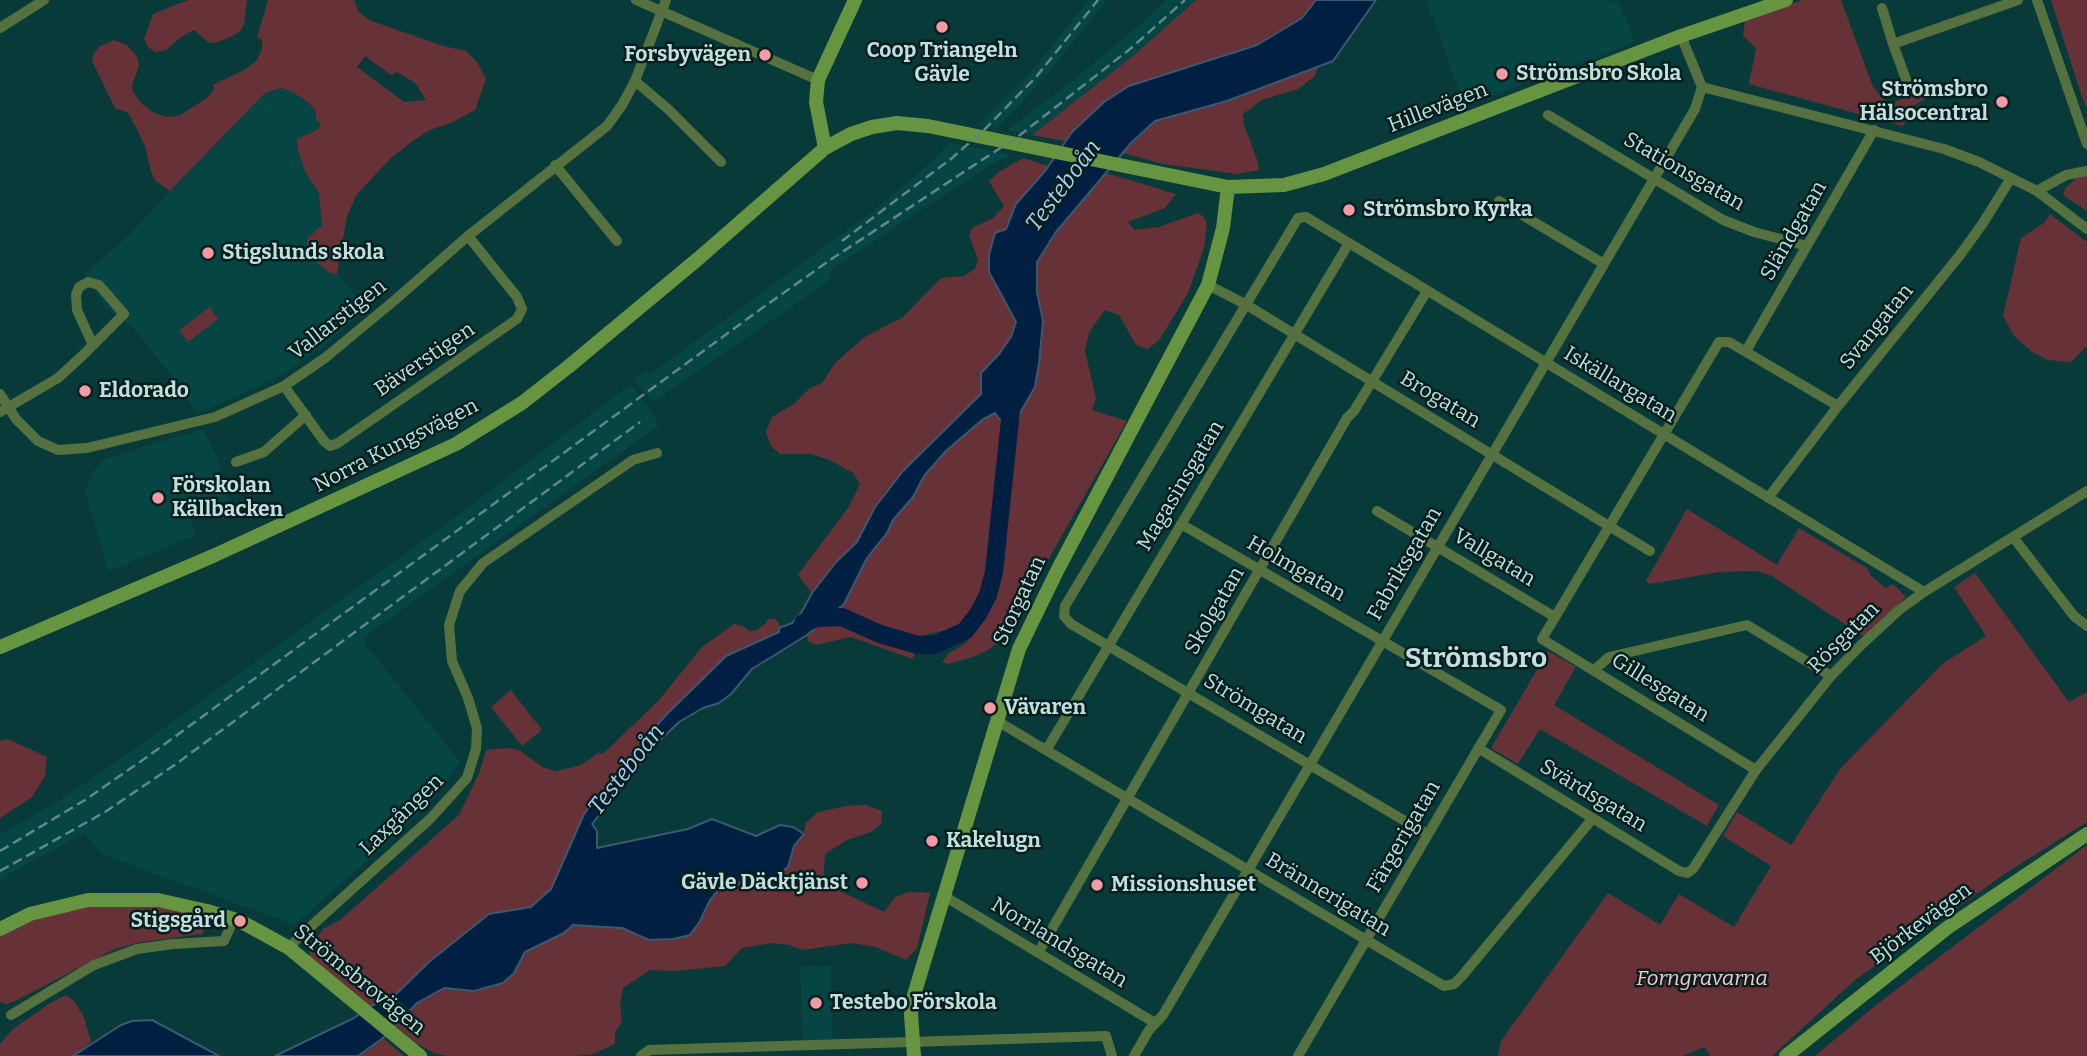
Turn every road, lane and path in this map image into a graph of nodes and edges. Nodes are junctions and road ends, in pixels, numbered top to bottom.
1 (44, 0) edge
2 (636, 0) edge
3 (855, 0) edge
4 (1785, 0) edge
5 (2018, 0) edge
6 (2037, 0) edge
7 (664, 5) edge
8 (1882, 8) dead end
9 (0, 28) edge
10 (1681, 36) junction
11 (1894, 44) junction
12 (818, 80) junction
13 (635, 81) junction
14 (1907, 82) dead end
15 (1702, 87) junction
16 (1548, 116) dead end
17 (1874, 130) junction
18 (2087, 144) edge
19 (825, 148) junction
20 (721, 162) dead end
21 (555, 165) junction
22 (2087, 171) edge
23 (2011, 178) junction
24 (1654, 179) junction
25 (1228, 187) junction
26 (2037, 191) junction
27 (1499, 201) dead end
28 (2087, 229) edge
29 (468, 236) junction
30 (617, 241) dead end
31 (1349, 243) junction
32 (1807, 246) junction
33 (1604, 264) junction
34 (1208, 285) junction
35 (1427, 291) junction
36 (1245, 304) junction
37 (1295, 334) junction
38 (93, 345) junction
39 (1746, 351) junction
40 (1546, 363) junction
41 (1372, 381) junction
42 (284, 386) junction
43 (0, 394) edge
44 (1838, 406) junction
45 (4, 410) edge
46 (306, 415) junction
47 (1664, 435) junction
48 (657, 453) dead end
49 (1492, 453) junction
50 (236, 462) dead end
51 (2087, 491) edge
52 (1768, 498) junction
53 (1377, 512) dead end
54 (1181, 524) junction
55 (1610, 526) junction
56 (2013, 537) junction
57 (1437, 547) junction
58 (1650, 551) dead end
59 (1261, 570) junction
60 (1924, 592) junction
61 (1064, 616) joint
62 (1555, 617) junction
63 (2087, 626) edge
64 (1382, 640) junction
65 (1108, 646) junction
66 (0, 647) edge
67 (1594, 670) junction
68 (1831, 676) junction
69 (1190, 693) junction
70 (1501, 709) joint
71 (997, 721) junction
72 (1478, 748) junction
73 (1046, 749) junction
74 (1309, 764) junction
75 (1756, 769) junction
76 (1128, 798) junction
77 (1593, 818) junction
78 (1427, 834) junction
79 (2087, 834) edge
80 (1248, 869) junction
81 (1688, 873) joint
82 (944, 896) junction
83 (234, 919) junction
84 (0, 929) edge
85 (1366, 940) junction
86 (289, 948) junction
87 (1038, 953) junction
88 (12, 1015) dead end
89 (1156, 1023) junction
90 (913, 1049) edge
91 (415, 1052) edge
92 (641, 1056) edge
93 (1112, 1056) edge
94 (1134, 1056) edge
95 (1298, 1056) edge
96 (1786, 1056) edge

1 - 9 street
2 - 7 street
3 - 12 street
4 - 10 street, Hillevägen
5 - 11 street
6 - 18 street
7 - 12 street
7 - 13 street, Vallarstigen
8 - 11 street
10 - 15 street
10 - 25 street, Hillevägen
11 - 14 street
12 - 19 street
13 - 20 street
13 - 21 street, Vallarstigen
15 - 17 street
15 - 24 street, Fabriksgatan
16 - 24 street, Stationsgatan
17 - 23 street
17 - 32 street, Sländgatan
19 - 25 street, Hillevägen
19 - 66 street, Norra Kungsvägen
21 - 29 street, Vallarstigen
21 - 30 street
22 - 26 street
23 - 26 street
23 - 44 street, Svangatan
24 - 32 street, Stationsgatan
24 - 33 street, Fabriksgatan
25 - 34 street, Storgatan
26 - 28 street
27 - 33 street
29 - 42 street, Vallarstigen
29 - 46 street, Bäverstigen
31 - 35 street, Iskällargatan
31 - 36 street, Iskällargatan
31 - 37 street, Magasinsgatan
32 - 39 street, Sländgatan
33 - 40 street, Fabriksgatan
34 - 36 street, Brogatan
34 - 71 street, Storgatan
35 - 40 street, Iskällargatan
35 - 41 street, Skolgatan
36 - 37 street, Brogatan
36 - 61 street, Magasinsgatan
37 - 41 street, Brogatan
37 - 54 street, Magasinsgatan
38 - 38 street
38 - 45 street
39 - 44 street
39 - 47 street
40 - 47 street, Iskällargatan
40 - 49 street, Fabriksgatan
41 - 49 street, Brogatan
41 - 59 street, Skolgatan
42 - 45 street, Vallarstigen
42 - 46 street, Bäverstigen
43 - 45 street, Vallarstigen
44 - 52 street, Svangatan
46 - 50 street
47 - 52 street, Iskällargatan
47 - 55 street
48 - 86 street, Laxgången
49 - 55 street, Brogatan
49 - 57 street, Fabriksgatan
51 - 56 street, Rösgatan
52 - 60 street, Iskällargatan
53 - 57 street, Vallgatan
54 - 59 street, Holmgatan
54 - 65 street, Magasinsgatan
55 - 58 street, Brogatan
55 - 62 street
56 - 60 street, Rösgatan
56 - 63 street
57 - 62 street, Vallgatan
57 - 64 street, Fabriksgatan
59 - 64 street, Holmgatan
59 - 69 street, Skolgatan
60 - 68 street, Rösgatan
61 - 65 street, Strömgatan
62 - 67 street, Gillesgatan
64 - 70 street, Holmgatan
64 - 74 street, Fabriksgatan
65 - 69 street, Strömgatan
65 - 73 street, Magasinsgatan
67 - 68 street
67 - 75 street, Gillesgatan
68 - 75 street, Rösgatan
69 - 74 street, Strömgatan
69 - 76 street, Skolgatan
70 - 72 street, Färgerigatan
71 - 73 street, Brännerigatan
71 - 82 street, Storgatan
72 - 77 street, Svärdsgatan
72 - 78 street, Färgerigatan
73 - 76 street, Brännerigatan
74 - 78 street, Strömgatan
74 - 80 street, Fabriksgatan
75 - 81 street, Rösgatan
76 - 80 street, Brännerigatan
76 - 87 street, Skolgatan
77 - 81 street, Svärdsgatan
77 - 85 street, Brännerigatan
78 - 85 street, Färgerigatan
79 - 96 street, Björkevägen
80 - 85 street, Brännerigatan
80 - 89 street, Fabriksgatan
82 - 87 street, Norrlandsgatan
82 - 90 street, Storgatan
83 - 84 street, Strömsbrovägen
83 - 86 street, Strömsbrovägen
83 - 88 street
85 - 95 street, Färgerigatan
86 - 91 street, Strömsbrovägen
87 - 89 street, Norrlandsgatan
89 - 94 street, Fabriksgatan
90 - 92 street
90 - 93 street

